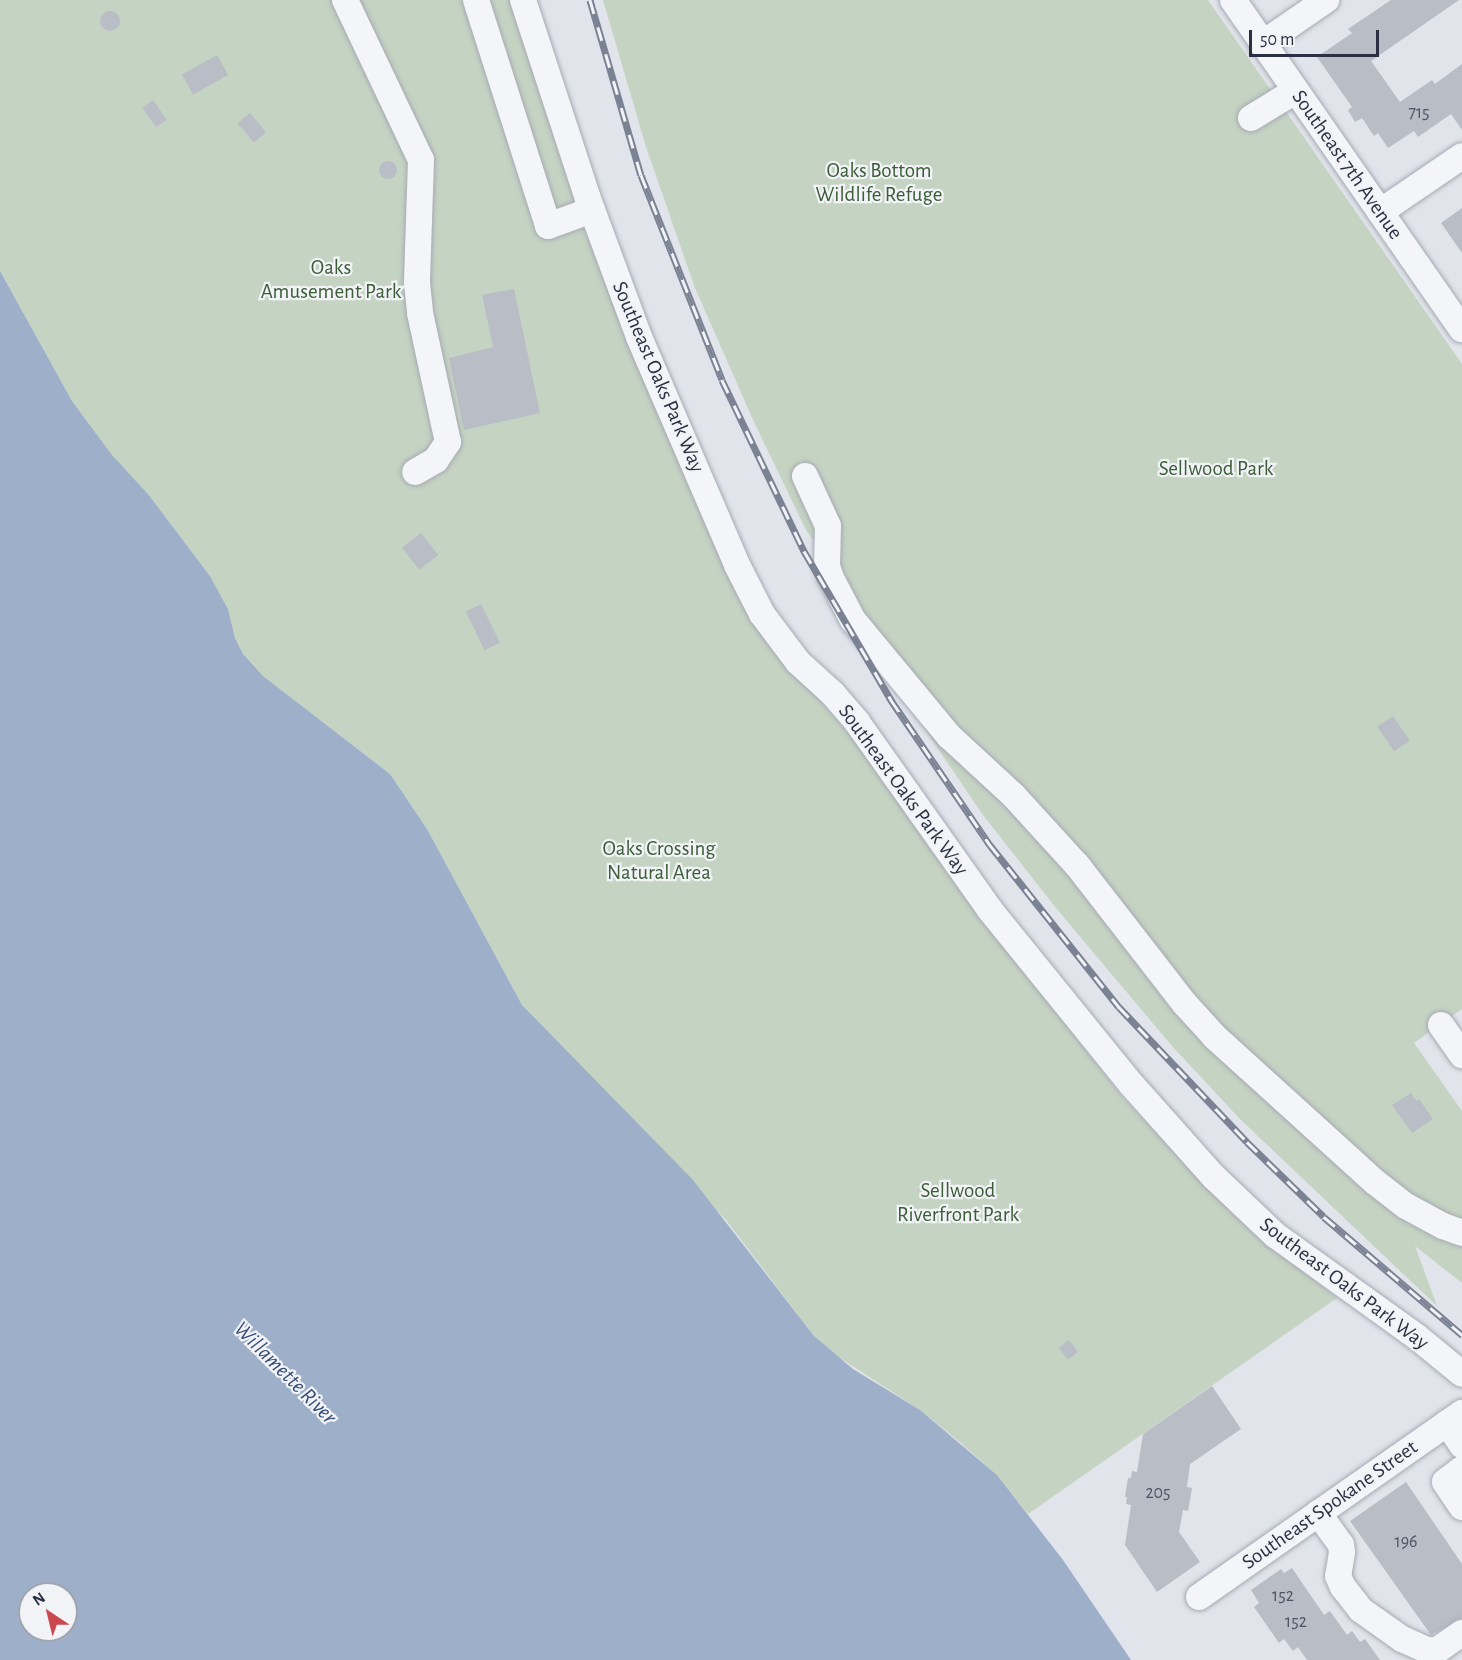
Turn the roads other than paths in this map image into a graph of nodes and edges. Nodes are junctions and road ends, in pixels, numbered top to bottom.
1 (345, 0) edge
2 (476, 0) edge
3 (524, 0) edge
4 (1233, 0) edge
5 (1326, 0) edge
6 (1263, 44) junction
7 (1295, 90) junction
8 (1251, 118) dead end
9 (1462, 156) edge
10 (592, 210) junction
11 (1380, 212) junction
12 (1462, 329) edge
13 (415, 472) dead end
14 (806, 476) dead end
15 (1441, 1025) dead end
16 (1462, 1055) edge
17 (1462, 1233) edge
18 (1462, 1374) edge
19 (1454, 1418) edge
20 (1462, 1445) edge
21 (1462, 1469) edge
22 (1462, 1506) edge
23 (1318, 1513) junction
24 (1198, 1597) dead end
25 (1462, 1633) edge

1 - 13 street
2 - 10 street
3 - 10 street, Southeast Oaks Park Way
4 - 6 street, Southeast 7th Avenue
5 - 6 street
6 - 7 street, Southeast 7th Avenue
7 - 8 street
7 - 11 street, Southeast 7th Avenue
9 - 11 street
10 - 18 street, Southeast Oaks Park Way
11 - 12 street, Southeast 7th Avenue
14 - 17 street
15 - 16 street
19 - 20 street
19 - 23 street, Southeast Spokane Street
21 - 22 street
23 - 24 street, Southeast Spokane Street
23 - 25 street

